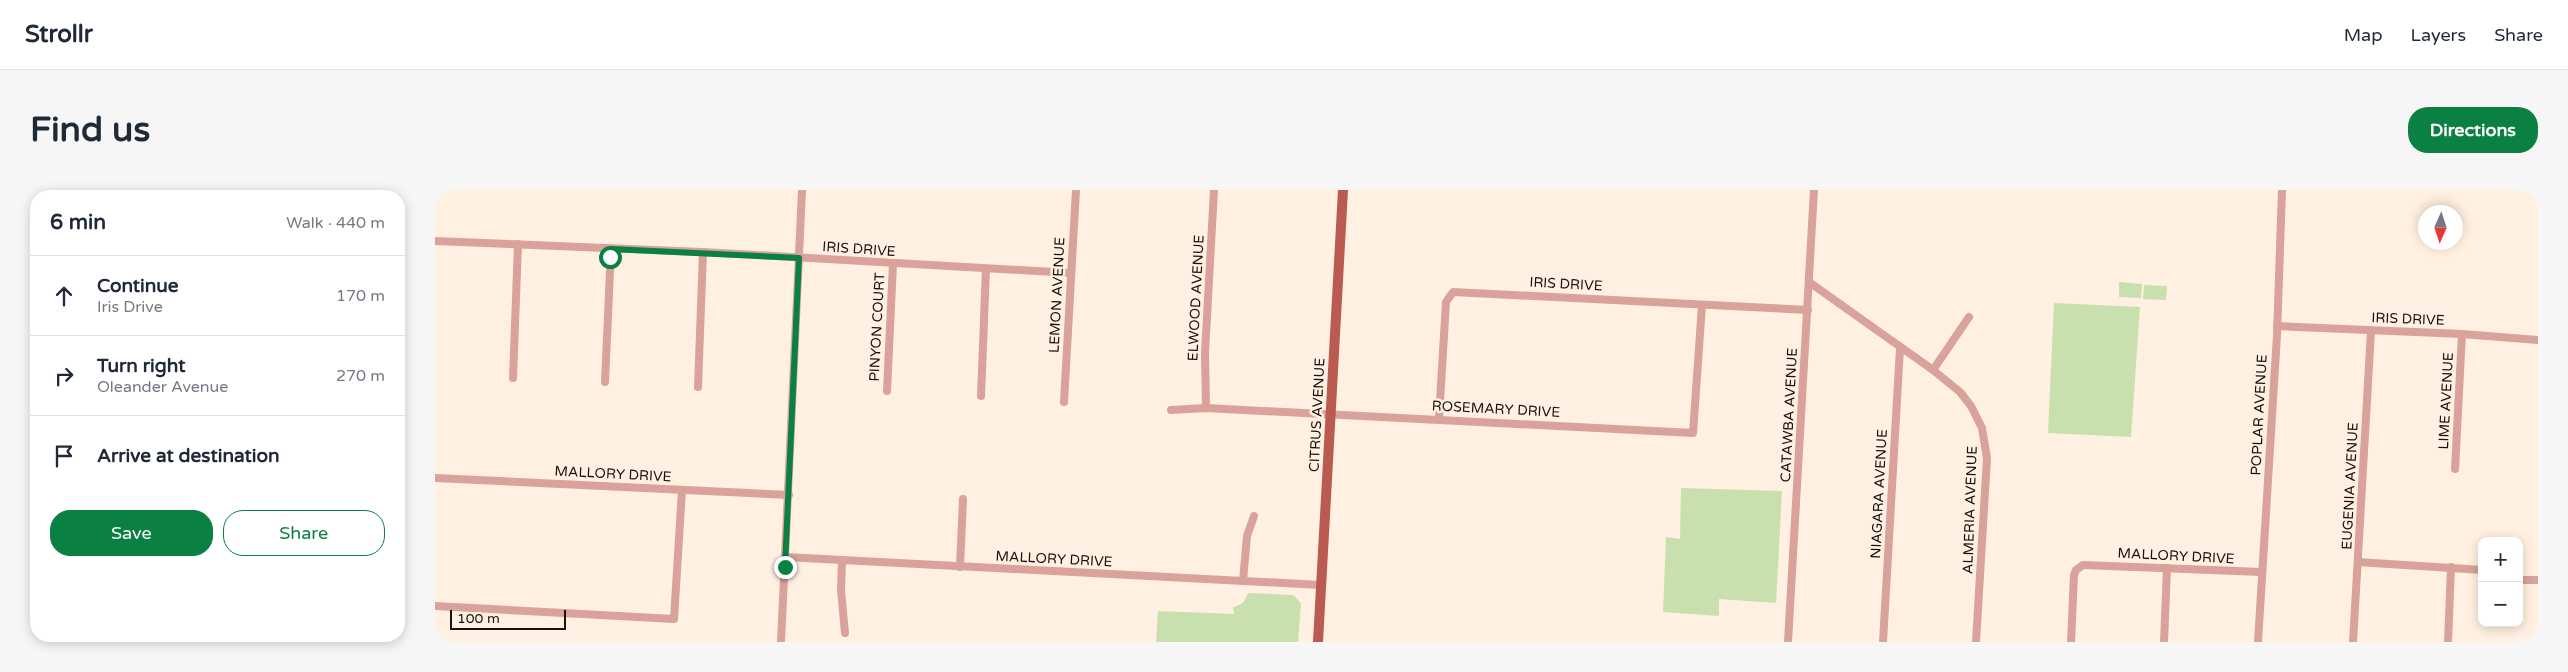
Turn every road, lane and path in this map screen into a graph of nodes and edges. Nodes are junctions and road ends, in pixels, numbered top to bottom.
1 (802, 190) edge
2 (1076, 190) edge
3 (1215, 190) edge
4 (1343, 190) edge
5 (1813, 190) edge
6 (2282, 190) edge
7 (435, 241) edge
8 (519, 244) junction
9 (611, 249) junction
10 (703, 252) junction
11 (799, 258) junction
12 (893, 264) junction
13 (985, 269) junction
14 (1071, 272) junction
15 (1809, 282) junction
16 (1702, 305) junction
17 (1808, 310) junction
18 (1969, 317) dead end
19 (2277, 326) junction
20 (2371, 330) junction
21 (2462, 334) junction
22 (2538, 340) edge
23 (1900, 348) junction
24 (1933, 370) junction
25 (513, 378) dead end
26 (605, 382) dead end
27 (698, 387) dead end
28 (887, 391) dead end
29 (981, 396) dead end
30 (1064, 402) dead end
31 (1206, 408) junction
32 (1171, 410) dead end
33 (1331, 414) junction
34 (1439, 418) junction
35 (2455, 469) dead end
36 (435, 478) edge
37 (682, 490) junction
38 (789, 495) junction
39 (963, 499) dead end
40 (1254, 516) dead end
41 (785, 557) junction
42 (842, 561) junction
43 (2358, 562) junction
44 (960, 566) junction
45 (2451, 567) junction
46 (2167, 568) junction
47 (2478, 570) edge
48 (2263, 572) junction
49 (2523, 580) edge
50 (2538, 580) edge
51 (1243, 581) junction
52 (1321, 585) junction
53 (435, 606) edge
54 (845, 633) dead end
55 (781, 642) edge
56 (1318, 642) edge
57 (1788, 642) edge
58 (1883, 642) edge
59 (1976, 642) edge
60 (2071, 642) edge
61 (2164, 642) edge
62 (2258, 642) edge
63 (2353, 642) edge
64 (2448, 642) edge

1 - 11 street
2 - 14 street, LEMON AVENUE
3 - 31 street, ELWOOD AVENUE
4 - 33 main road, CITRUS AVENUE
5 - 15 street, CATAWBA AVENUE
6 - 19 street, POPLAR AVENUE
7 - 8 street, IRIS DRIVE
8 - 9 street, IRIS DRIVE
8 - 25 street
9 - 10 street, IRIS DRIVE
9 - 26 street
10 - 11 street, IRIS DRIVE
10 - 27 street
11 - 12 street, IRIS DRIVE
11 - 38 street
12 - 13 street, IRIS DRIVE
12 - 28 street, PINYON COURT
13 - 14 street, IRIS DRIVE
13 - 29 street
14 - 30 street, LEMON AVENUE
15 - 17 street, CATAWBA AVENUE
15 - 23 street, ALMERIA AVENUE
16 - 17 street, IRIS DRIVE
16 - 34 street, IRIS DRIVE
16 - 34 street, ROSEMARY DRIVE
17 - 57 street, CATAWBA AVENUE
18 - 24 street
19 - 20 street, IRIS DRIVE
19 - 48 street, POPLAR AVENUE
20 - 21 street, IRIS DRIVE
20 - 43 street, EUGENIA AVENUE
21 - 22 street, IRIS DRIVE
21 - 35 street, LIME AVENUE
23 - 24 street, ALMERIA AVENUE
23 - 58 street, NIAGARA AVENUE
24 - 59 street, ALMERIA AVENUE
31 - 32 street, ROSEMARY DRIVE
31 - 33 street, ROSEMARY DRIVE
33 - 34 street, ROSEMARY DRIVE
33 - 52 main road, CITRUS AVENUE
36 - 37 street, MALLORY DRIVE
37 - 38 street, MALLORY DRIVE
37 - 53 street
38 - 41 street
39 - 44 street
40 - 51 street
41 - 42 street, MALLORY DRIVE
41 - 55 street
42 - 44 street, MALLORY DRIVE
42 - 54 street
43 - 45 street
43 - 63 street, EUGENIA AVENUE
44 - 51 street, MALLORY DRIVE
45 - 47 street
45 - 64 street
46 - 48 street, MALLORY DRIVE
46 - 60 street, MALLORY DRIVE
46 - 61 street
48 - 62 street, POPLAR AVENUE
49 - 50 street
51 - 52 street, MALLORY DRIVE
52 - 56 main road, CITRUS AVENUE

